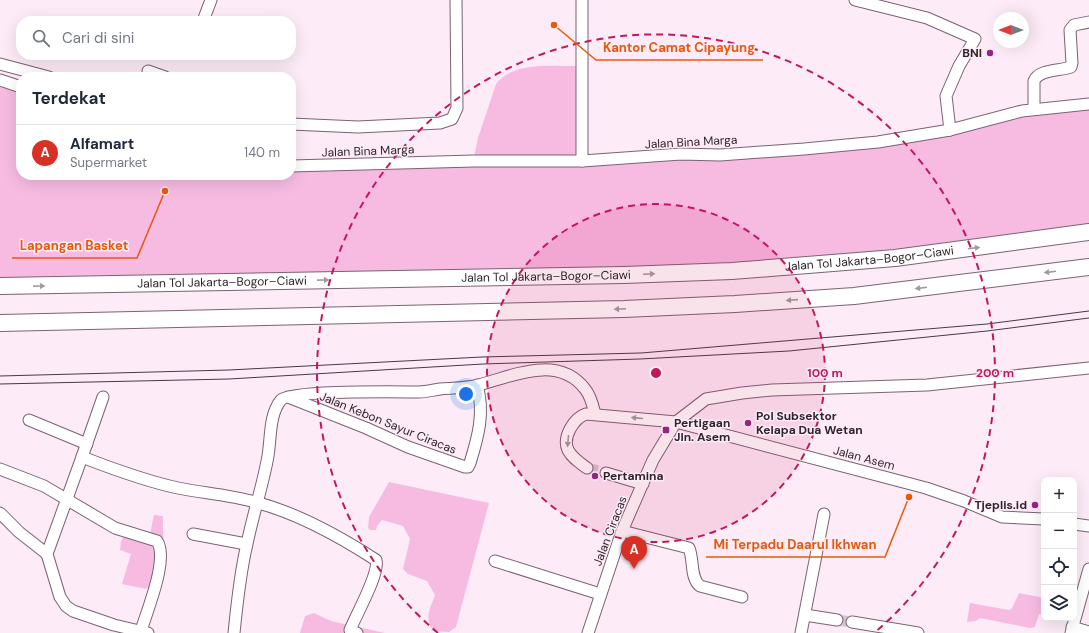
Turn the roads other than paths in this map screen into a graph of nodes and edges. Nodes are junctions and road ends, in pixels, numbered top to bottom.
1 (211, 0) edge
2 (456, 0) edge
3 (582, 0) edge
4 (855, 0) edge
5 (205, 16) edge
6 (1089, 22) edge
7 (0, 64) edge
8 (148, 71) dead end
9 (30, 72) edge
10 (151, 72) edge
11 (0, 80) edge
12 (16, 85) edge
13 (1089, 104) edge
14 (1034, 109) junction
15 (296, 124) edge
16 (950, 130) junction
17 (582, 161) junction
18 (296, 166) edge
19 (1088, 233) edge
20 (1089, 267) edge
21 (0, 286) edge
22 (0, 323) edge
23 (1089, 368) edge
24 (478, 385) junction
25 (103, 397) dead end
26 (288, 397) junction
27 (595, 414) junction
28 (29, 420) dead end
29 (676, 422) junction
30 (86, 444) junction
31 (82, 457) junction
32 (587, 468) tunnel mouth
33 (0, 469) edge
34 (606, 473) tunnel mouth
35 (642, 484) junction
36 (67, 501) junction
37 (256, 502) junction
38 (0, 514) edge
39 (824, 514) dead end
40 (1041, 519) edge
41 (1077, 524) edge
42 (1089, 526) edge
43 (622, 531) junction
44 (193, 534) dead end
45 (246, 544) junction
46 (47, 554) junction
47 (495, 562) dead end
48 (1088, 577) edge
49 (600, 594) junction
50 (742, 597) dead end
51 (804, 615) junction
52 (837, 620) tunnel mouth
53 (852, 622) tunnel mouth
54 (1072, 630) edge
55 (145, 632) edge
56 (352, 632) edge
57 (1089, 632) edge
58 (234, 633) edge
59 (588, 633) edge
60 (801, 633) edge
61 (918, 633) edge

1 - 5 street
2 - 15 street
3 - 17 street
4 - 16 street
6 - 14 street
7 - 9 street
8 - 10 street
11 - 12 street
13 - 14 street, Jalan Bina Marga
14 - 16 street, Jalan Bina Marga
16 - 17 street, Jalan Bina Marga
17 - 18 street, Jalan Bina Marga
21 -> 19 highway, Jalan Tol Jakarta–Bogor–Ciawi
20 -> 22 highway
23 - 29 street
24 - 26 street, Jalan Kebon Sayur Ciracas
24 - 26 street, Jalan Kebon Sayur Ciracas
24 - 27 street, Jalan Kebon Sayur Ciracas
25 - 30 street
26 - 37 street
29 -> 27 street
27 -> 32 street
28 - 30 street
29 - 35 street, Jalan Ciracas
29 - 40 street, Jalan Asem
30 - 31 street
31 - 36 street
31 - 37 street
33 - 36 street
34 - 35 street
35 - 43 street, Jalan Ciracas
36 - 46 street
36 - 55 street
37 - 45 street
37 - 56 street
38 - 46 street
39 - 51 street
41 - 42 street
43 - 49 street, Jalan Ciracas
43 - 50 street
44 - 45 street
45 - 58 street
46 - 55 street
47 - 49 street
48 - 54 street
49 - 59 street, Jalan Ciracas
51 - 52 street
51 - 60 street
53 - 61 street
54 - 57 street

